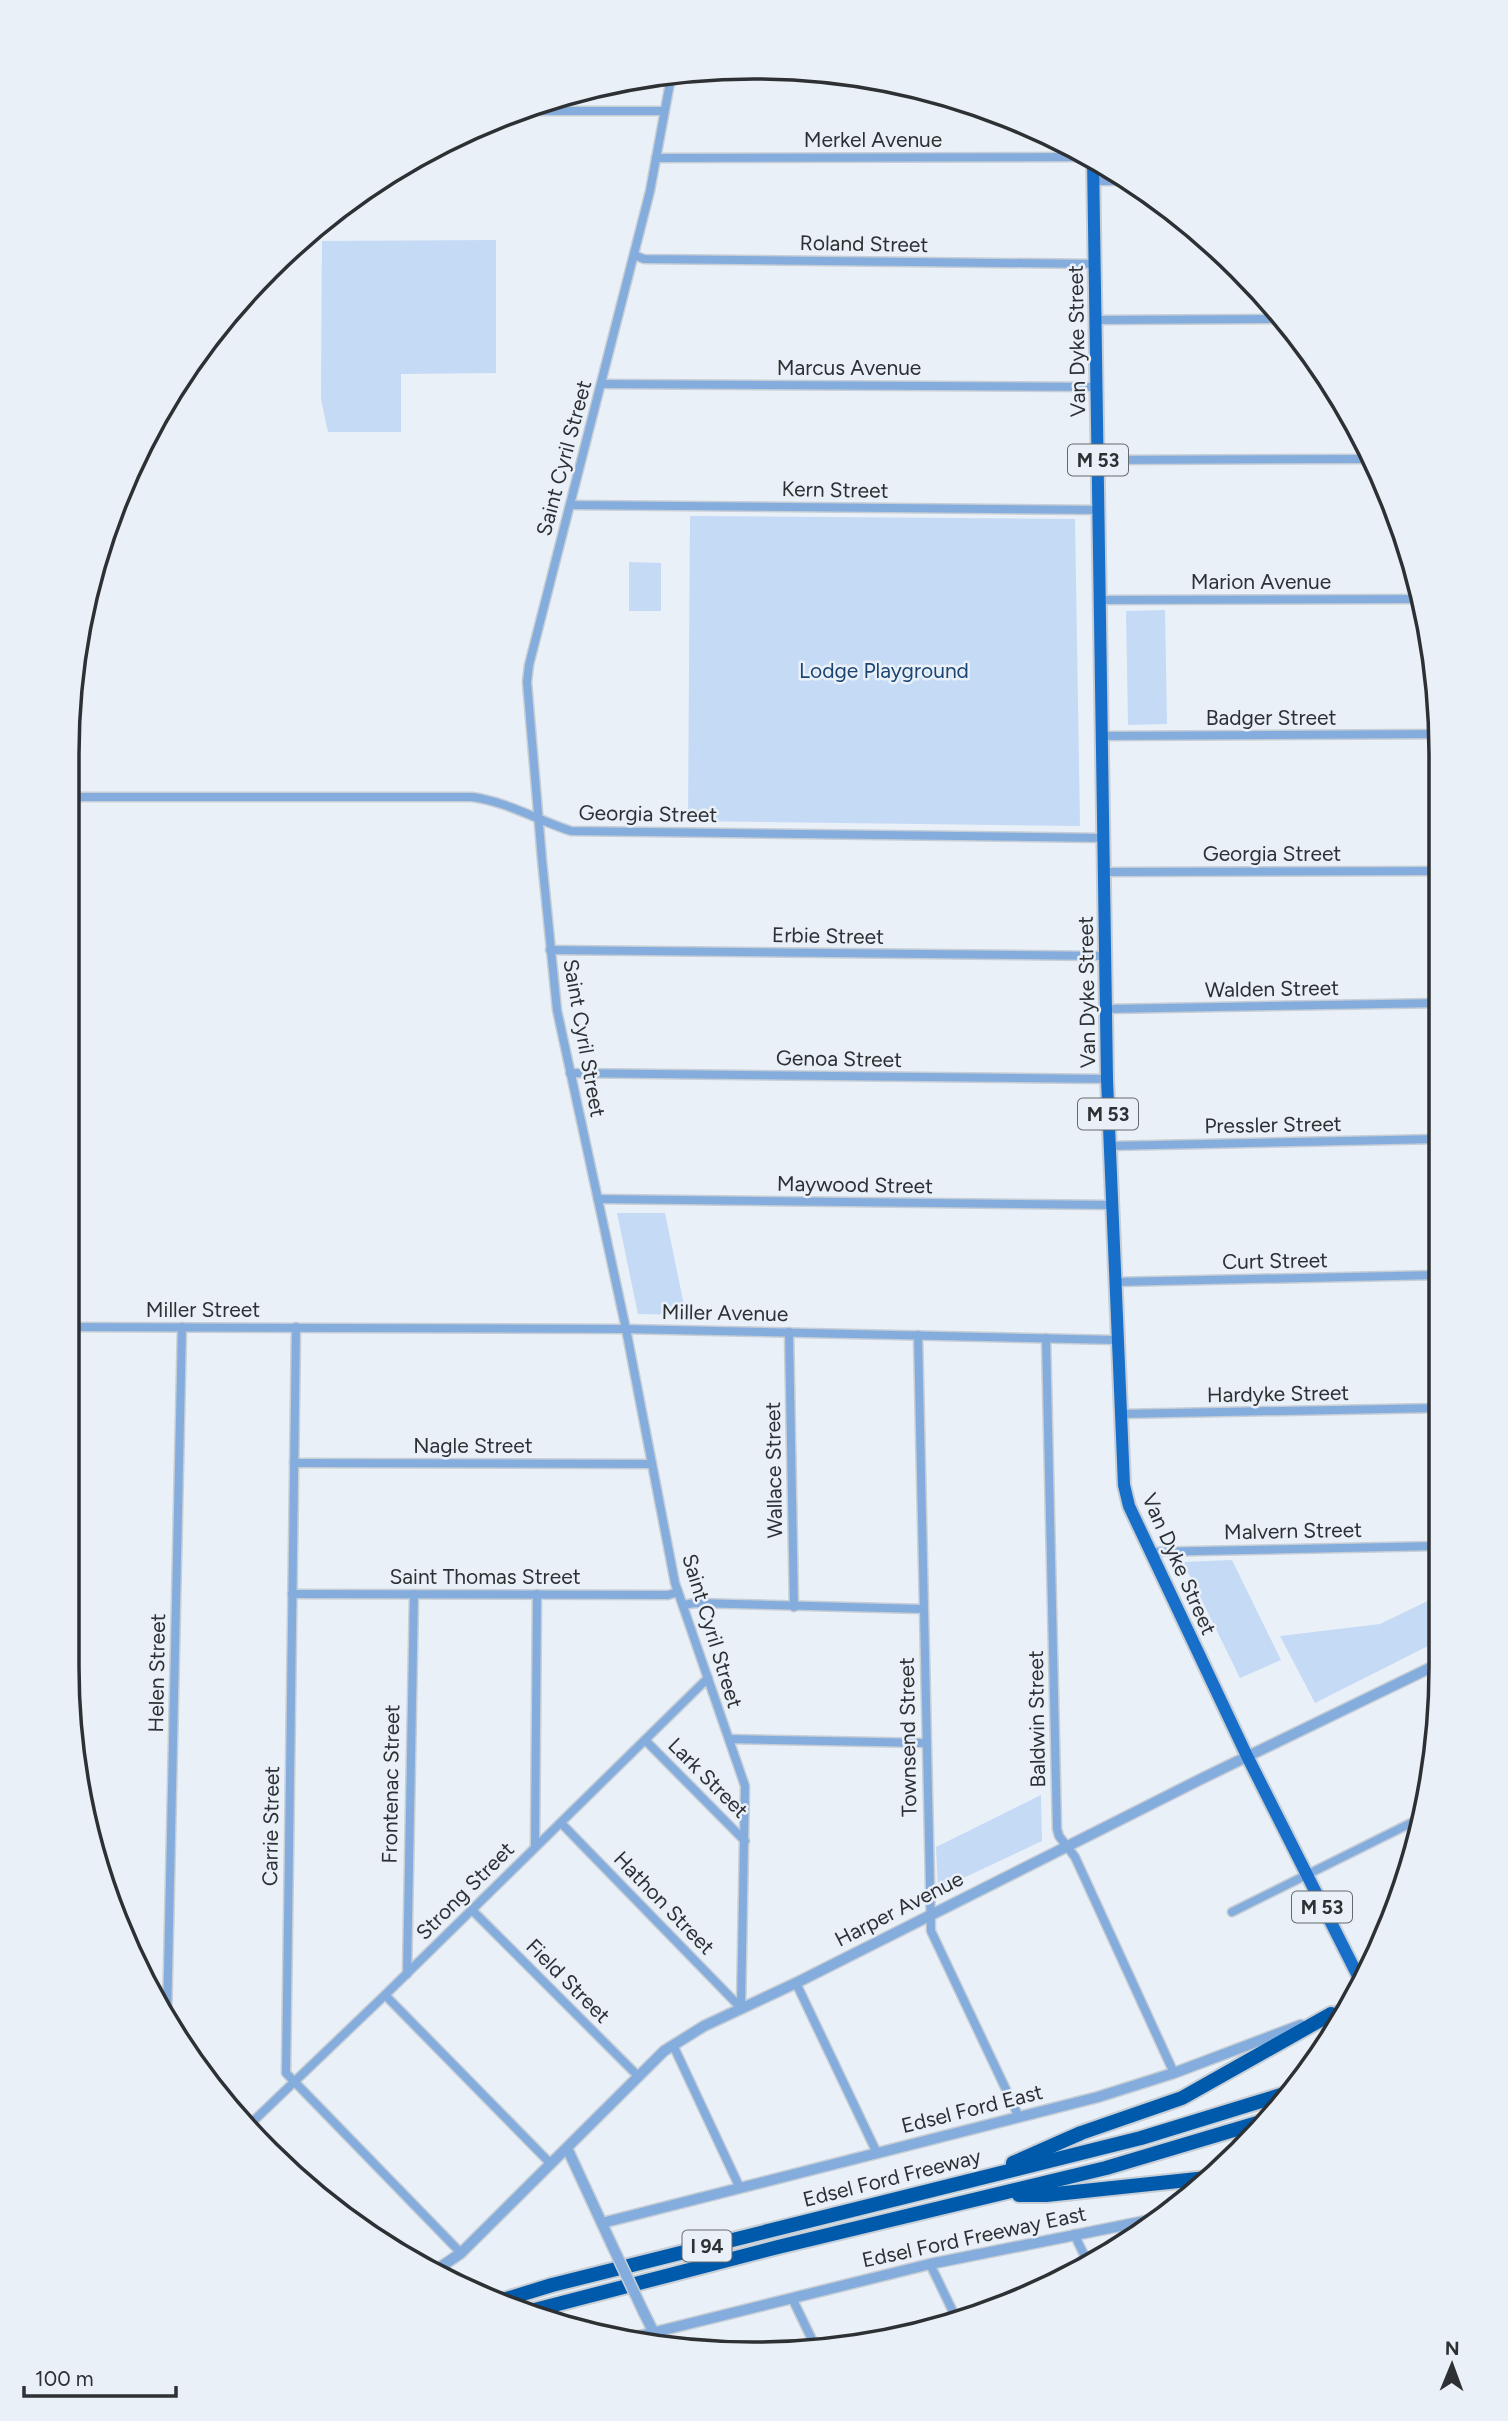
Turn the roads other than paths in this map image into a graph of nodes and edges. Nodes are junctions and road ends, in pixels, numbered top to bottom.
1 (669, 85) edge
2 (550, 111) edge
3 (664, 111) junction
4 (656, 158) junction
5 (1072, 158) edge
6 (1092, 169) edge
7 (1094, 181) junction
8 (1110, 181) edge
9 (634, 256) junction
10 (1095, 264) junction
11 (1270, 319) edge
12 (1096, 320) junction
13 (602, 384) junction
14 (1097, 387) junction
15 (1362, 459) edge
16 (1098, 460) junction
17 (570, 505) junction
18 (1099, 510) junction
19 (1411, 599) edge
20 (1100, 600) junction
21 (1429, 734) edge
22 (1102, 736) junction
23 (79, 797) edge
24 (538, 820) junction
25 (1104, 838) junction
26 (1429, 871) edge
27 (1104, 872) junction
28 (550, 950) junction
29 (1105, 956) junction
30 (1429, 1003) edge
31 (1106, 1009) junction
32 (570, 1073) junction
33 (1107, 1080) junction
34 (1429, 1139) edge
35 (1109, 1146) junction
36 (598, 1199) junction
37 (1111, 1205) junction
38 (1429, 1275) edge
39 (1114, 1282) junction
40 (79, 1327) edge
41 (183, 1327) junction
42 (332, 1327) joint
43 (296, 1328) junction
44 (626, 1328) junction
45 (789, 1332) junction
46 (918, 1335) junction
47 (1046, 1338) junction
48 (1116, 1340) junction
49 (1429, 1408) edge
50 (1119, 1414) junction
51 (294, 1463) junction
52 (652, 1464) junction
53 (1429, 1546) edge
54 (1150, 1552) junction
55 (678, 1592) junction
56 (292, 1594) junction
57 (414, 1594) junction
58 (537, 1594) junction
59 (683, 1605) junction
60 (794, 1606) junction
61 (923, 1609) junction
62 (1429, 1668) edge
63 (708, 1678) junction
64 (729, 1739) junction
65 (645, 1740) junction
66 (926, 1743) junction
67 (1247, 1756) junction
68 (561, 1823) junction
69 (1410, 1823) edge
70 (745, 1841) junction
71 (535, 1846) junction
72 (1066, 1846) junction
73 (1307, 1875) junction
74 (472, 1910) junction
75 (1232, 1912) dead end
76 (929, 1916) junction
77 (1356, 1973) edge
78 (407, 1974) junction
79 (796, 1983) junction
80 (385, 1995) junction
81 (167, 2002) edge
82 (741, 2008) junction
83 (1334, 2012) edge
84 (1333, 2014) edge
85 (673, 2045) junction
86 (1174, 2073) junction
87 (639, 2077) junction
88 (294, 2082) junction
89 (1274, 2097) edge
90 (1019, 2117) junction
91 (254, 2120) edge
92 (1249, 2125) edge
93 (567, 2148) junction
94 (877, 2153) junction
95 (551, 2164) junction
96 (985, 2176) junction
97 (1194, 2179) edge
98 (740, 2188) junction
99 (997, 2195) junction
100 (1137, 2222) edge
101 (602, 2223) junction
102 (1074, 2234) junction
103 (461, 2253) junction
104 (1085, 2256) edge
105 (930, 2264) junction
106 (442, 2266) edge
107 (513, 2297) edge
108 (792, 2298) junction
109 (543, 2308) edge
110 (953, 2312) edge
111 (654, 2333) joint
112 (812, 2339) edge

1 - 3 street, Saint Cyril Street
2 - 3 street
3 - 4 street, Saint Cyril Street
4 - 5 street, Merkel Avenue
4 - 9 street, Saint Cyril Street
6 - 7 main road, Van Dyke Street / M 53
7 - 8 street
7 - 10 main road, Van Dyke Street / M 53
9 - 10 street, Roland Street
9 - 13 street, Saint Cyril Street
10 - 12 main road, Van Dyke Street / M 53
11 - 12 street
12 - 14 main road, Van Dyke Street / M 53
13 - 14 street, Marcus Avenue
13 - 17 street, Saint Cyril Street
14 - 16 main road, Van Dyke Street / M 53
15 - 16 street
16 - 18 main road, Van Dyke Street / M 53
17 - 18 street, Kern Street
17 - 24 street, Saint Cyril Street
18 - 20 main road, Van Dyke Street / M 53
19 - 20 street, Marion Avenue
20 - 22 main road, Van Dyke Street / M 53
21 - 22 street, Badger Street
22 - 25 main road, Van Dyke Street / M 53
23 - 24 street, Georgia Street
24 - 25 street, Georgia Street
24 - 28 street, Saint Cyril Street
25 - 27 main road, Van Dyke Street / M 53
26 - 27 street, Georgia Street
27 - 29 main road, Van Dyke Street / M 53
28 - 29 street, Erbie Street
28 - 32 street, Saint Cyril Street
29 - 31 main road, Van Dyke Street / M 53
30 - 31 street, Walden Street
31 - 33 main road, Van Dyke Street / M 53
32 - 33 street, Genoa Street
32 - 36 street, Saint Cyril Street
33 - 35 main road, Van Dyke Street / M 53
34 - 35 street, Pressler Street
35 - 37 main road, Van Dyke Street / M 53
36 - 37 street, Maywood Street
36 - 44 street, Saint Cyril Street
37 - 39 main road, Van Dyke Street / M 53
38 - 39 street, Curt Street
39 - 48 main road, Van Dyke Street / M 53
40 - 41 street, Miller Street
41 - 43 street, Miller Street
41 - 81 street, Helen Street
42 - 43 street, Miller Street
42 - 44 street, Miller Avenue
43 - 51 street, Carrie Street
44 - 45 street, Miller Avenue
44 - 52 street, Saint Cyril Street
45 - 46 street, Miller Avenue
45 - 60 street, Wallace Street
46 - 47 street, Miller Avenue
46 - 61 street, Townsend Street
47 - 48 street, Miller Avenue
47 - 72 street, Baldwin Street
48 - 50 main road, Van Dyke Street / M 53
49 - 50 street, Hardyke Street
50 - 54 main road, Van Dyke Street / M 53
51 - 52 street, Nagle Street
51 - 56 street, Carrie Street
52 - 55 street, Saint Cyril Street
53 - 54 street, Malvern Street
54 - 67 main road, Van Dyke Street / M 53
55 - 58 street, Saint Thomas Street
55 - 59 street, Saint Cyril Street
56 - 57 street, Saint Thomas Street
56 - 88 street, Carrie Street
57 - 58 street, Saint Thomas Street
57 - 78 street, Frontenac Street
58 - 71 street
59 - 60 street
59 - 63 street, Saint Cyril Street
60 - 61 street
61 - 66 street, Townsend Street
62 - 67 street, Harper Avenue
63 - 64 street, Saint Cyril Street
63 - 65 street, Strong Street
64 - 66 street
64 - 70 street, Saint Cyril Street
65 - 68 street, Strong Street
65 - 70 street, Lark Street
66 - 76 street, Townsend Street
67 - 72 street, Harper Avenue
67 - 73 main road, Van Dyke Street / M 53
68 - 71 street, Strong Street
68 - 82 street, Hathon Street
69 - 73 street
70 - 82 street, Saint Cyril Street
71 - 74 street, Strong Street
72 - 76 street, Harper Avenue
72 - 86 street, Baldwin Street
73 - 75 street
73 - 77 main road, Van Dyke Street / M 53
74 - 78 street, Strong Street
74 - 87 street, Field Street
76 - 79 street, Harper Avenue
76 - 90 street, Townsend Street
78 - 80 street, Strong Street
79 - 82 street, Harper Avenue
79 - 94 street
80 - 88 street, Strong Street
80 - 95 street
82 - 85 street, Harper Avenue
83 - 86 street, Edsel Ford East
84 - 96 highway
85 - 87 street, Harper Avenue
85 - 98 street
86 - 90 street, Edsel Ford East
87 - 93 street, Harper Avenue
88 - 91 street, Strong Street
88 - 103 street
89 - 96 highway, Edsel Ford Freeway / I 94
90 - 94 street, Edsel Ford East
92 - 99 highway, Edsel Ford Freeway / I 94
93 - 95 street, Harper Avenue
93 - 101 street
94 - 98 street, Edsel Ford East
95 - 103 street, Harper Avenue
96 - 107 highway, Edsel Ford Freeway / I 94
97 - 99 highway
98 - 101 street, Edsel Ford East
99 - 109 highway, Edsel Ford Freeway / I 94
100 - 102 street, Edsel Ford Freeway East
101 - 111 street, bridge
102 - 104 street
102 - 105 street, Edsel Ford Freeway East
103 - 106 street, Harper Avenue
105 - 108 street, Edsel Ford Freeway East
105 - 110 street
108 - 111 street, Edsel Ford Freeway East
108 - 112 street

